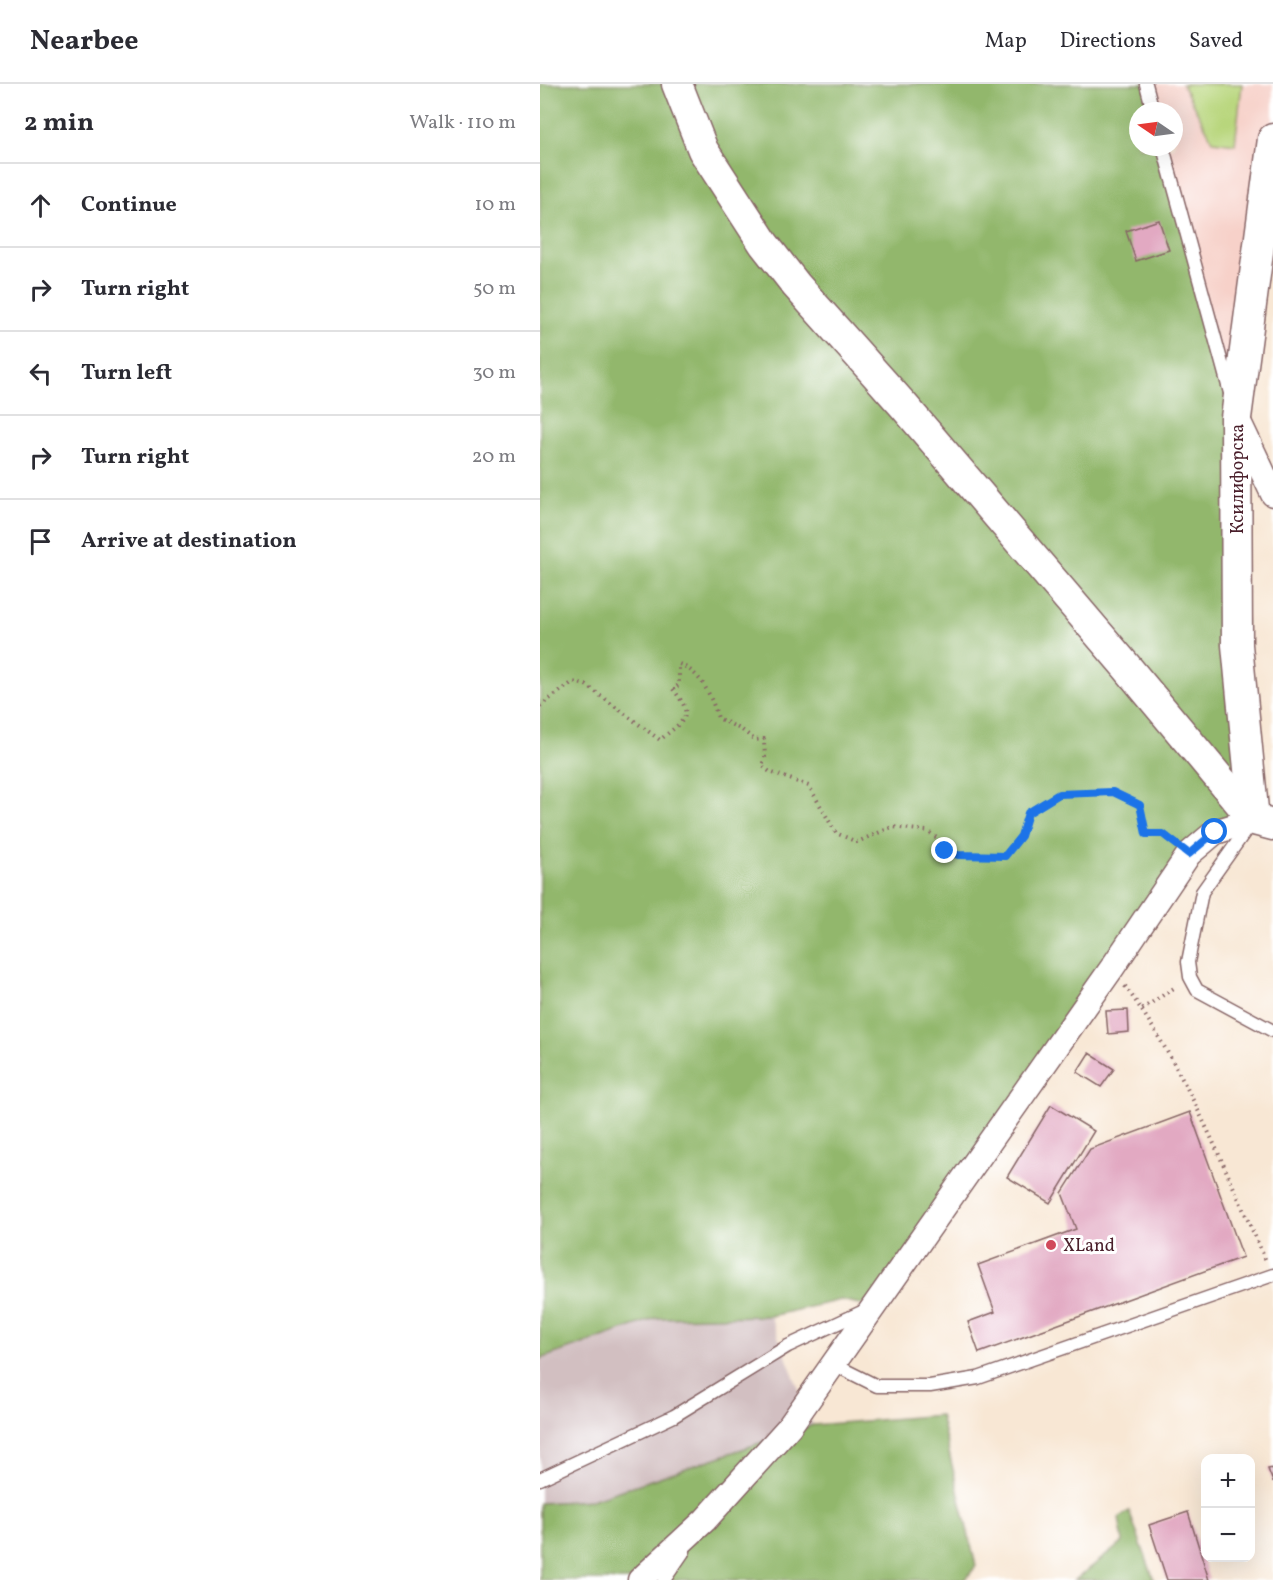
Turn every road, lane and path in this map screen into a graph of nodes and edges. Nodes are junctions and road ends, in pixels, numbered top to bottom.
1 (677, 84) edge
2 (1146, 84) edge
3 (1151, 102) edge
4 (1273, 139) edge
5 (1165, 156) edge
6 (1236, 418) junction
7 (1273, 494) edge
8 (540, 706) edge
9 (1263, 822) edge
10 (1189, 854) junction
11 (1112, 968) junction
12 (1190, 977) junction
13 (1142, 1009) junction
14 (1273, 1031) edge
15 (1272, 1275) edge
16 (873, 1307) junction
17 (833, 1364) junction
18 (540, 1479) edge
19 (705, 1520) junction
20 (640, 1580) edge
21 (664, 1580) edge

1 - 9 street
2 - 3 lane
4 - 6 street, Ксилифорска
5 - 6 lane
6 - 7 street
6 - 9 street, Ксилифорска
8 - 10 path
9 - 10 street
9 - 12 lane
10 - 11 street
11 - 13 path
11 - 16 street
12 - 13 path
12 - 14 lane
13 - 15 path
15 - 17 lane
16 - 17 street
16 - 18 lane
17 - 19 street
19 - 20 street
19 - 21 lane

